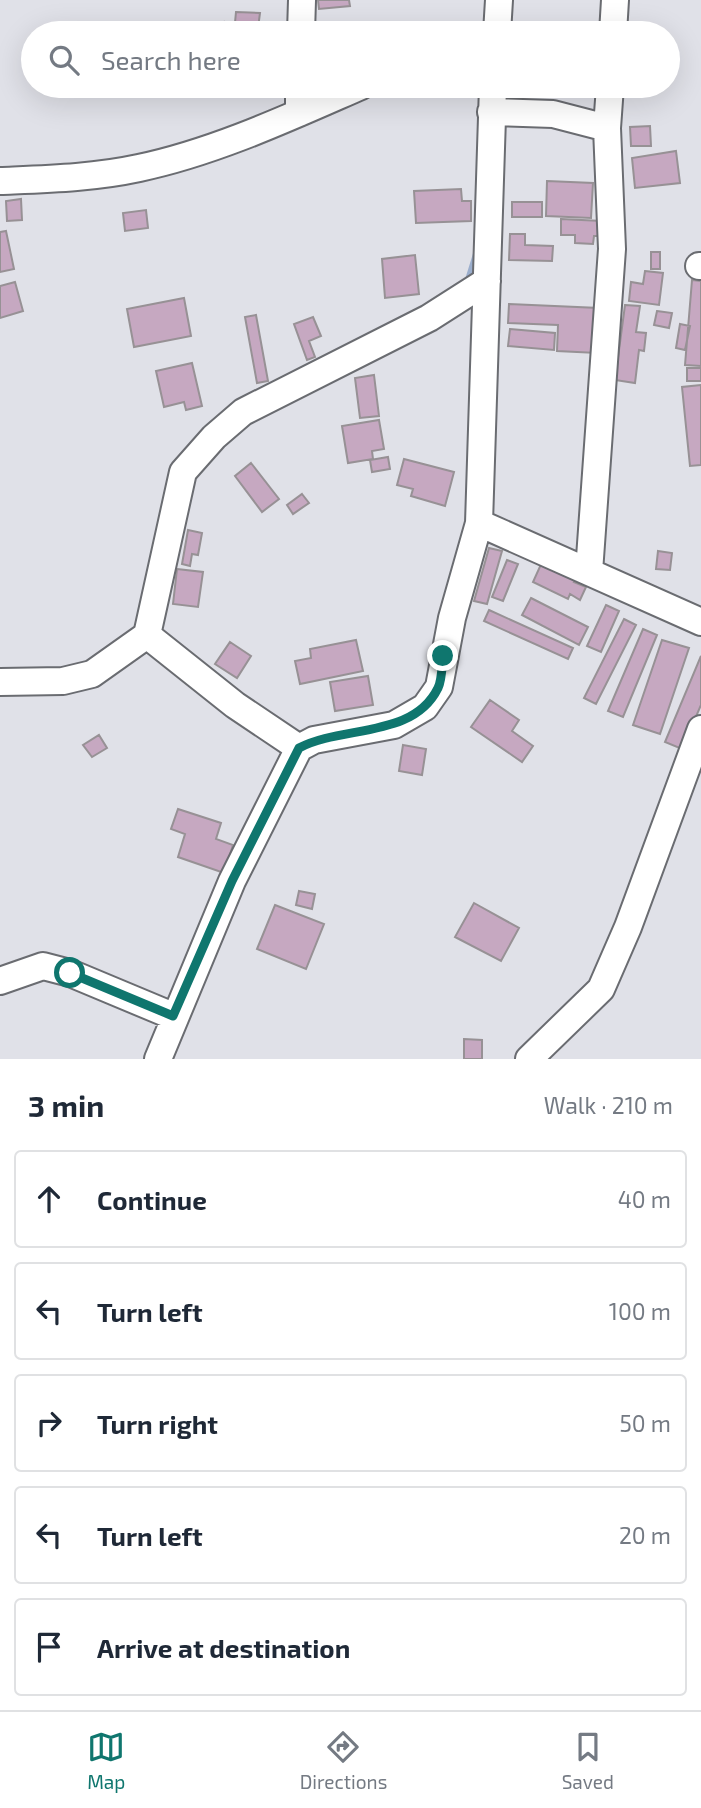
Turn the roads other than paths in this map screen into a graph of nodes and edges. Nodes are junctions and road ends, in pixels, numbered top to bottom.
1 (302, 0) edge
2 (615, 0) edge
3 (301, 21) edge
4 (614, 21) edge
5 (299, 98) edge
6 (333, 98) edge
7 (493, 98) edge
8 (609, 98) edge
9 (492, 112) junction
10 (299, 113) junction
11 (607, 128) junction
12 (0, 181) edge
13 (487, 281) junction
14 (479, 523) junction
15 (589, 572) junction
16 (701, 622) edge
17 (146, 635) junction
18 (0, 682) edge
19 (701, 730) edge
20 (299, 748) junction
21 (0, 981) edge
22 (173, 1016) junction
23 (158, 1059) edge
24 (529, 1059) edge

1 - 3 street
2 - 4 street
5 - 10 street
6 - 10 street
7 - 9 street
8 - 11 street
9 - 11 street
9 - 13 street
10 - 12 street
11 - 15 street
13 - 14 street
13 - 17 street
14 - 15 street
14 - 20 street
15 - 16 street
17 - 18 street
17 - 20 street
19 - 24 street
20 - 22 street
21 - 22 street
22 - 23 street

